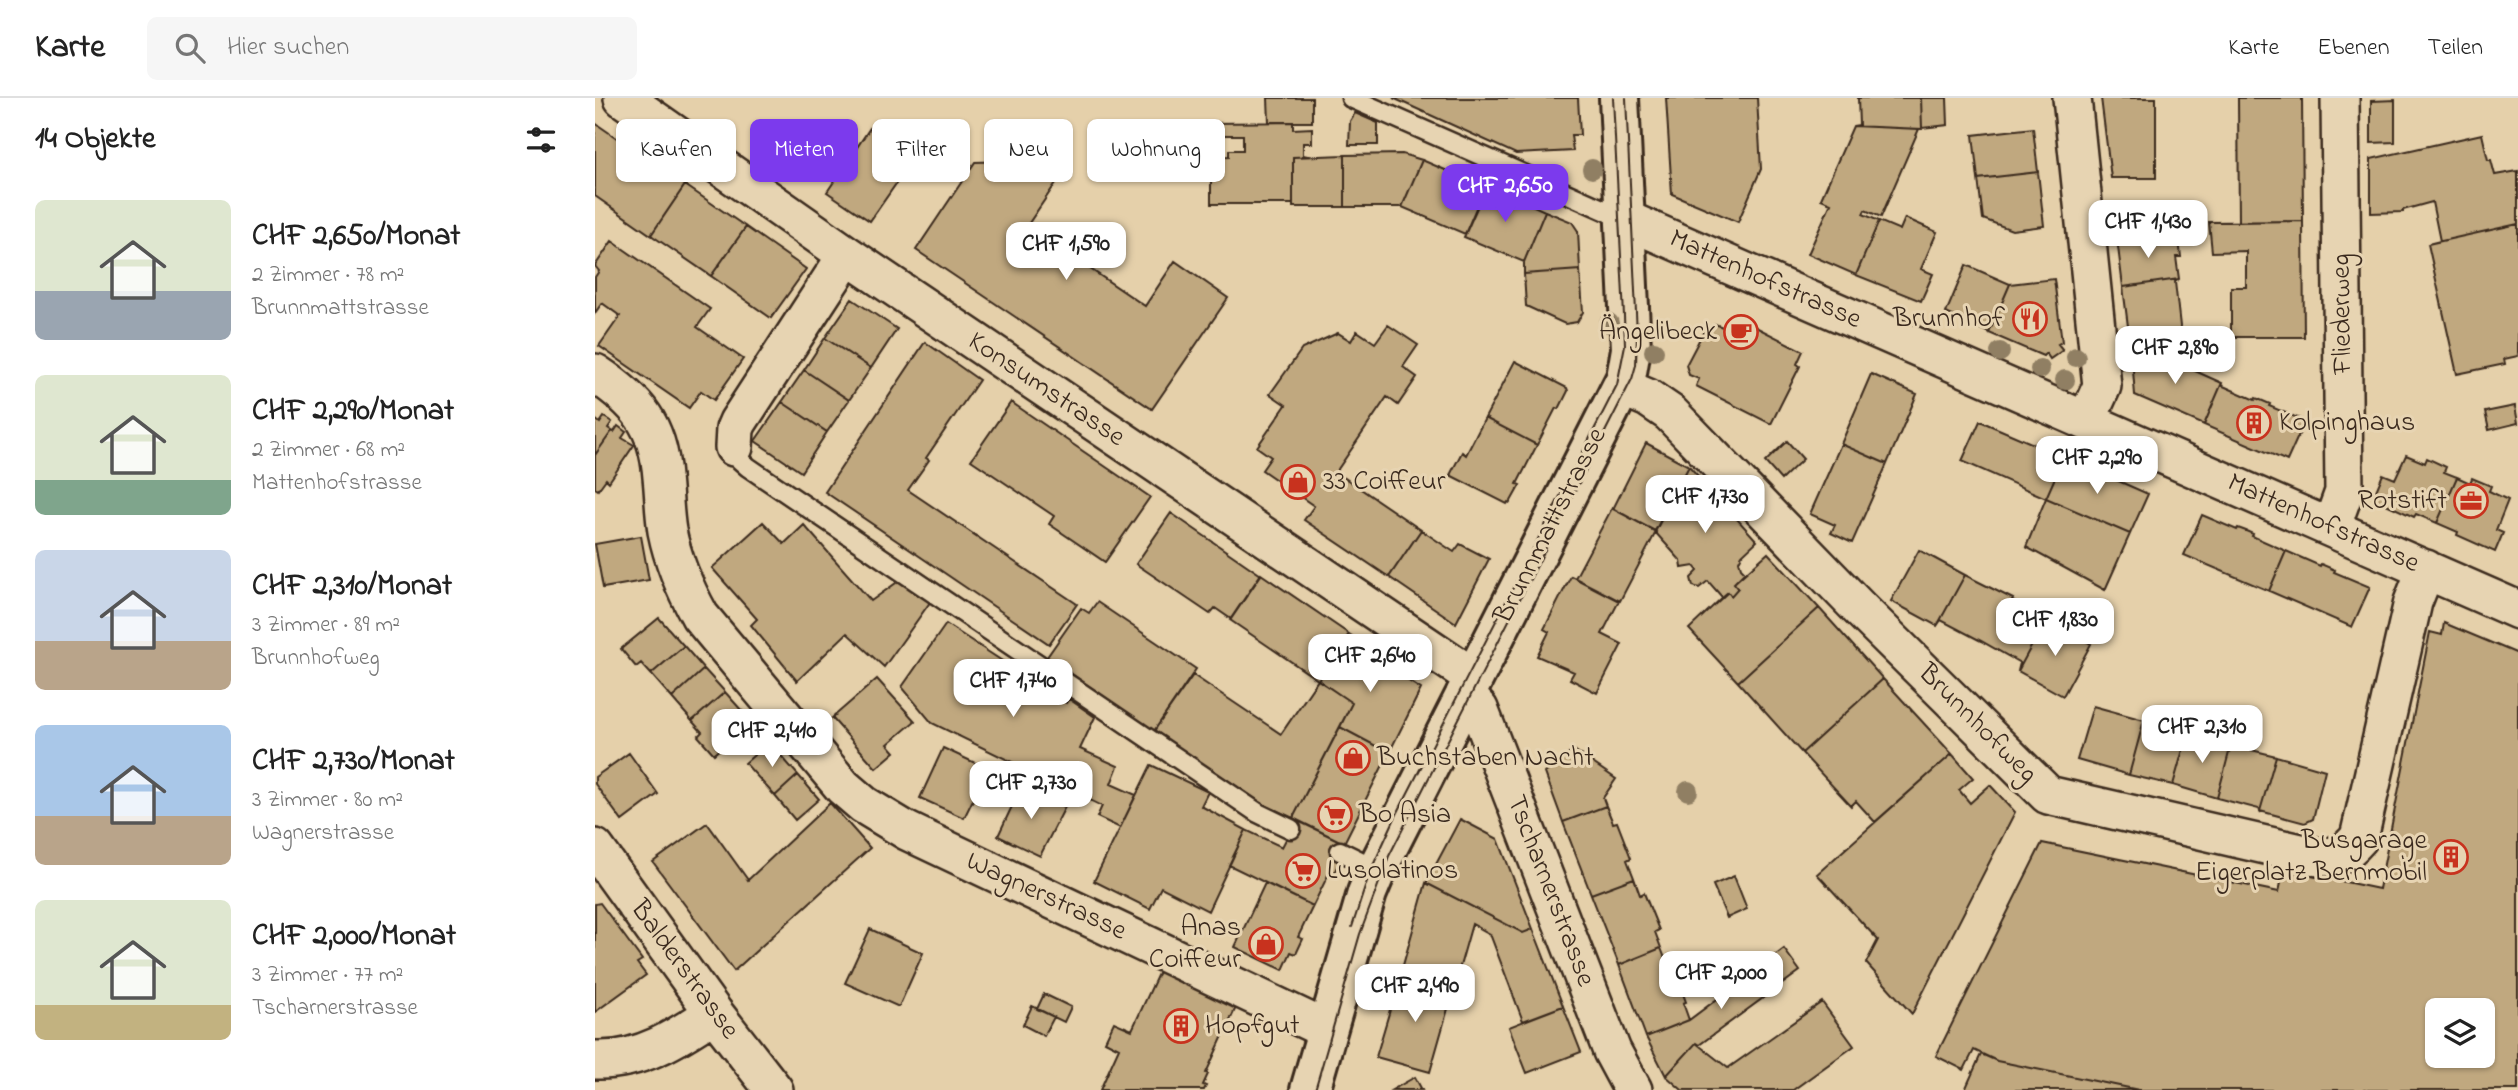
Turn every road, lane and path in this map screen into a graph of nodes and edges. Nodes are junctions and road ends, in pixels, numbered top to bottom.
1 (623, 98) edge
2 (1351, 98) edge
3 (1619, 98) edge
4 (2072, 98) edge
5 (2340, 98) edge
6 (1627, 220) junction
7 (846, 256) junction
8 (595, 373) edge
9 (1622, 387) junction
10 (2086, 421) junction
11 (734, 447) joint
12 (2331, 528) junction
13 (2426, 569) junction
14 (2518, 610) edge
15 (1469, 685) junction
16 (1291, 829) dead end
17 (595, 848) edge
18 (1340, 852) dead end
19 (1377, 869) junction
20 (713, 1013) junction
21 (1327, 1030) junction
22 (595, 1060) edge
23 (774, 1090) edge
24 (1310, 1090) edge
25 (1633, 1090) edge

1 - 7 street, Konsumstrasse
2 - 6 lane
3 - 6 street, Brunnmattstrasse
4 - 10 street
5 - 12 street, Fliederweg
6 - 9 street, Brunnmattstrasse
6 - 10 street, Mattenhofstrasse
7 - 11 street
7 - 15 street, Konsumstrasse
8 - 21 street, Wagnerstrasse
9 - 13 street, Brunnhofweg
9 - 15 street, Brunnmattstrasse
10 - 12 street, Mattenhofstrasse
11 - 16 lane
12 - 13 street, Mattenhofstrasse
13 - 14 street, Mattenhofstrasse
15 - 19 street, Brunnmattstrasse
15 - 25 street, Tscharnerstrasse
17 - 20 street, Balderstrasse
18 - 19 lane
19 - 21 street, Brunnmattstrasse
20 - 22 street
20 - 23 street, Balderstrasse
21 - 24 street, Brunnmattstrasse

